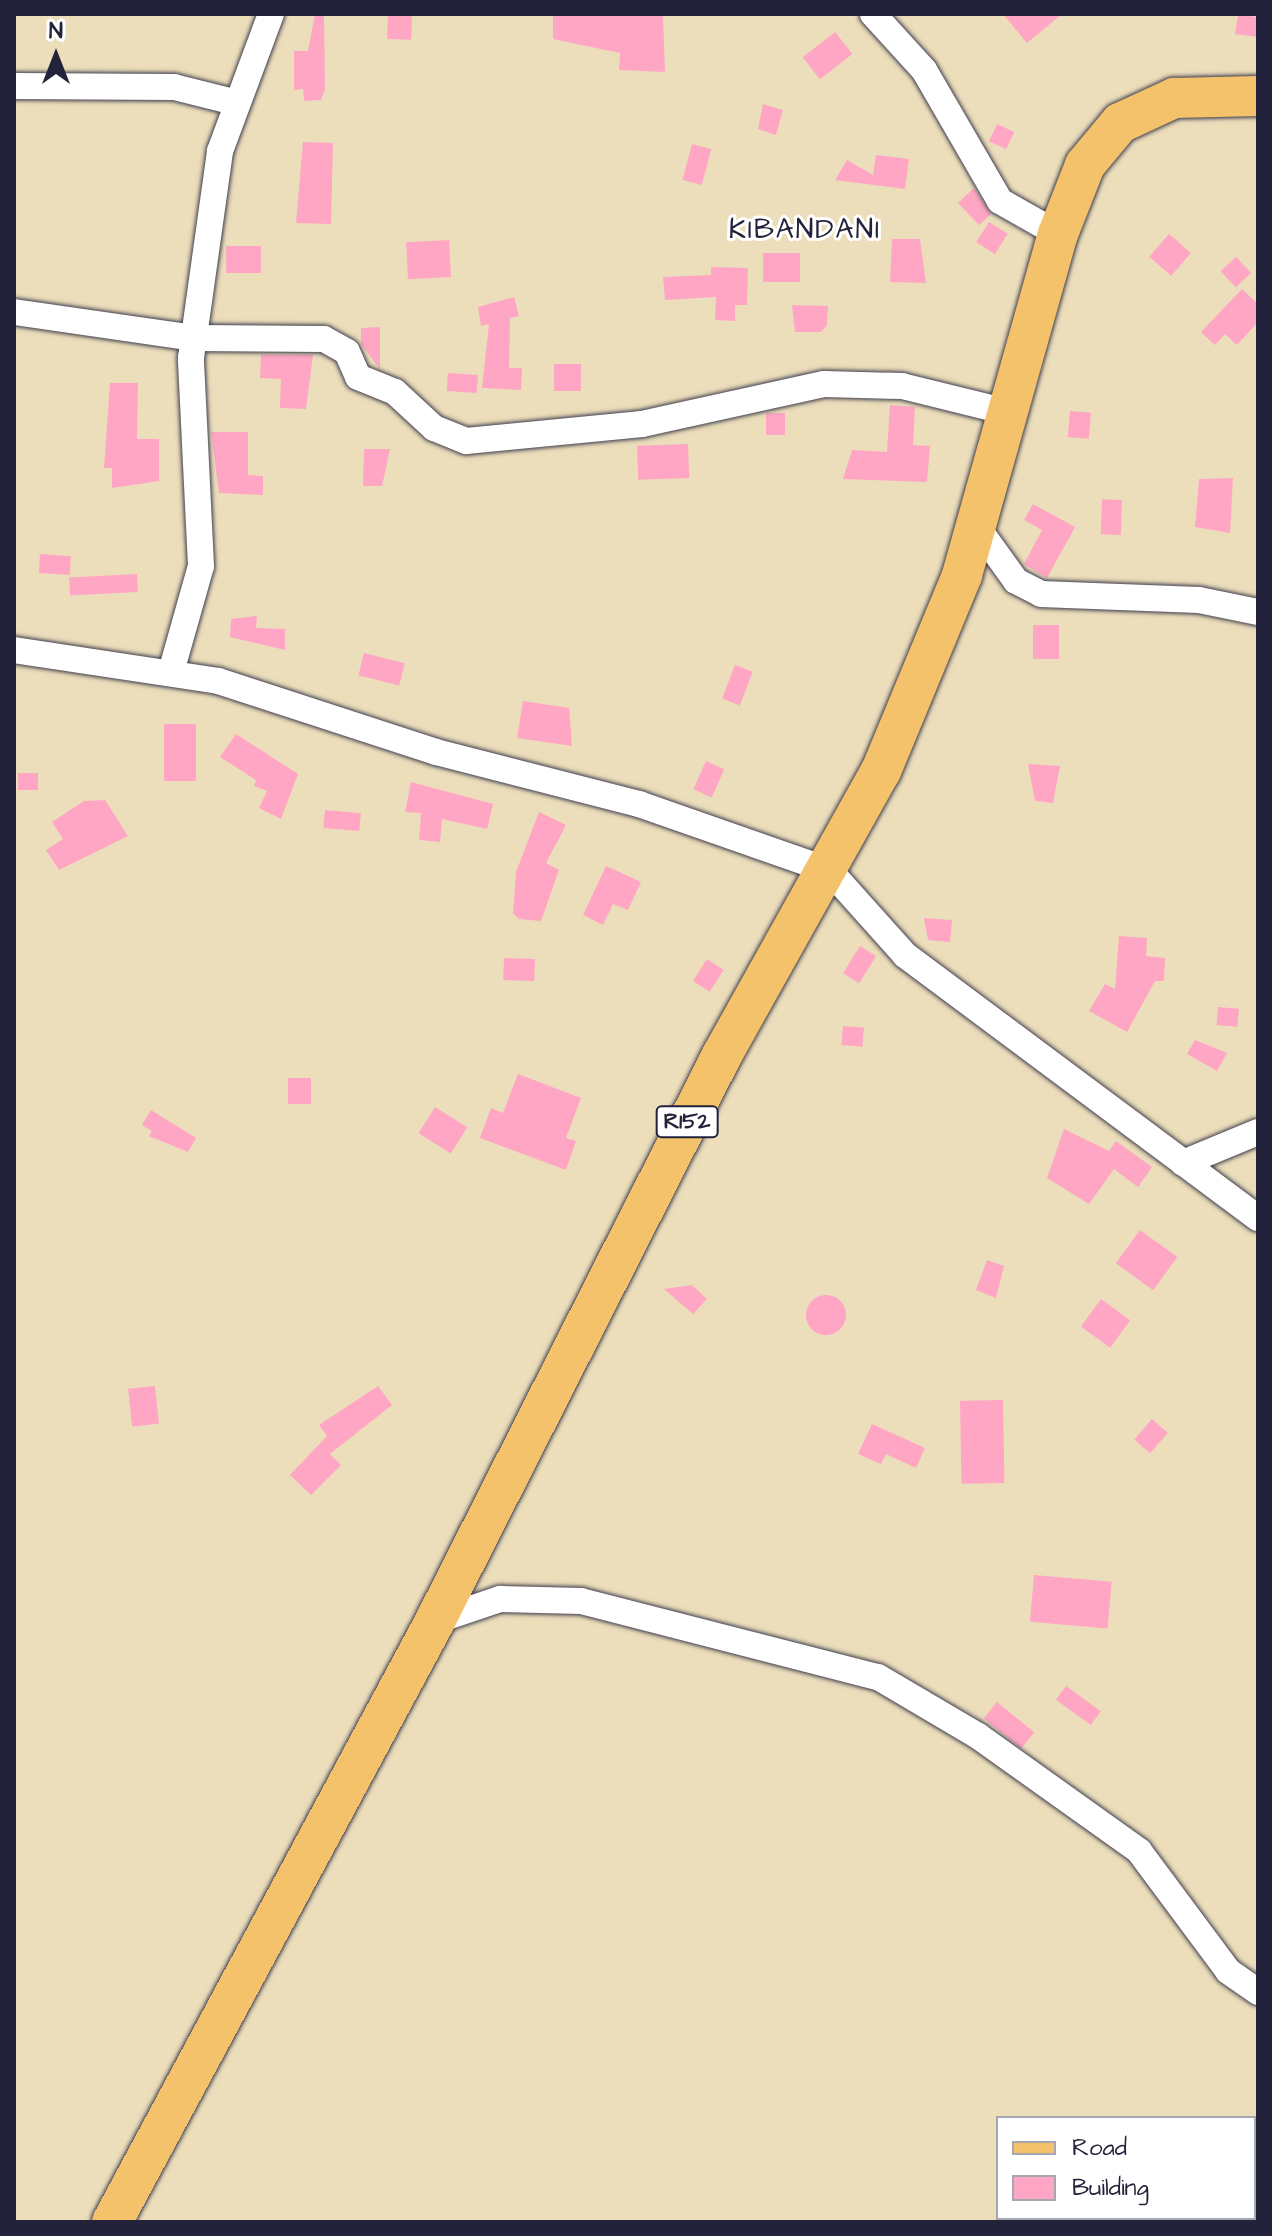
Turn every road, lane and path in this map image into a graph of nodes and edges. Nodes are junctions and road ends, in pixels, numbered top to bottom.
1 (271, 14) edge
2 (873, 14) edge
3 (14, 86) edge
4 (1258, 96) edge
5 (234, 102) junction
6 (1058, 234) junction
7 (14, 312) edge
8 (195, 338) junction
9 (1004, 411) junction
10 (975, 524) junction
11 (1258, 612) edge
12 (14, 650) edge
13 (171, 672) junction
14 (830, 871) junction
15 (1258, 1132) edge
16 (1183, 1163) junction
17 (1258, 1218) edge
18 (435, 1621) junction
19 (1258, 1992) edge
20 (112, 2222) edge

1 - 5 street
2 - 6 street
3 - 5 street
4 - 6 main road, R152
5 - 8 street
6 - 9 main road, R152
7 - 8 street
8 - 9 street
8 - 13 street
9 - 10 main road, R152
10 - 11 street
10 - 14 main road, R152
12 - 13 street
13 - 14 street
14 - 16 street
14 - 18 main road, R152
15 - 16 street
16 - 17 street
18 - 19 street
18 - 20 main road, R152

